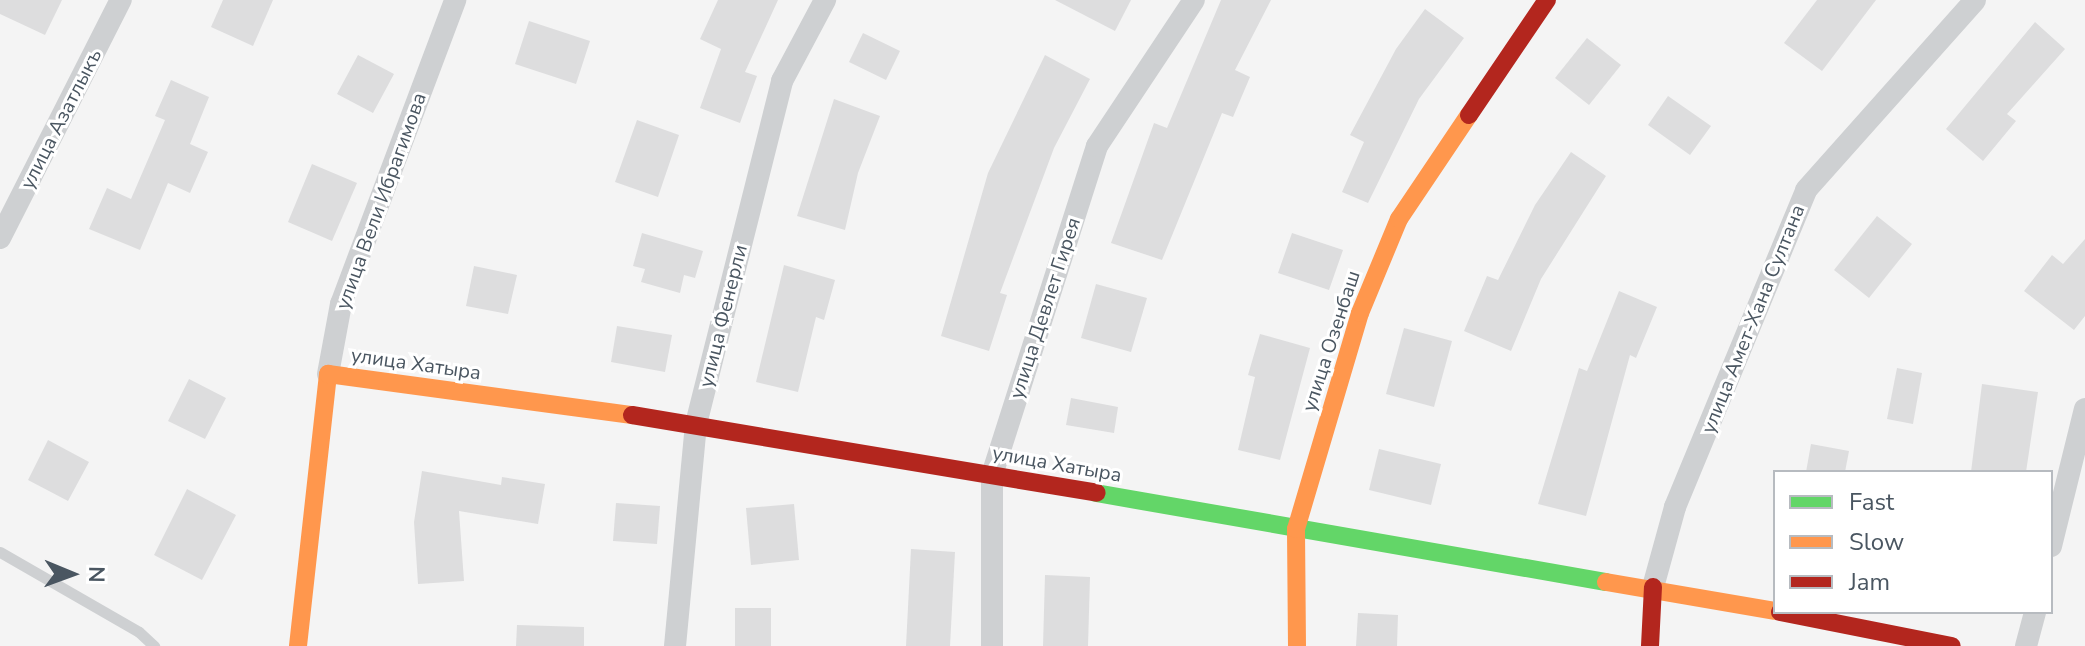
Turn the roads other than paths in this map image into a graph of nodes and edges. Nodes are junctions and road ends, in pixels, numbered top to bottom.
1 (121, 0) edge
2 (455, 0) edge
3 (825, 0) edge
4 (1194, 0) edge
5 (1547, 0) edge
6 (1975, 0) edge
7 (0, 238) edge
8 (328, 374) junction
9 (2085, 409) edge
10 (696, 424) junction
11 (992, 475) junction
12 (1296, 529) junction
13 (2053, 538) edge
14 (0, 552) edge
15 (1653, 587) junction
16 (1773, 611) edge
17 (1787, 614) edge
18 (2034, 614) edge
19 (154, 646) edge
20 (298, 646) edge
21 (675, 646) edge
22 (992, 646) edge
23 (1297, 646) edge
24 (1650, 646) edge
25 (1952, 646) edge
26 (2026, 646) edge

1 - 7 street, улица Азатлыкъ
2 - 8 street, улица Вели Ибрагимова
3 - 10 street, улица Фенерли
4 - 11 street, улица Девлет Гирея
5 - 12 street, улица Озенбаш
6 - 15 street, улица Амет-Хана Султана
8 - 10 street, улица Хатыра
8 - 20 street, улица Вели Ибрагимова
9 - 13 street
10 - 11 street, улица Хатыра
10 - 21 street, улица Фенерли
11 - 12 street, улица Хатыра
11 - 22 street, улица Девлет Гирея
12 - 15 street, улица Хатыра
12 - 23 street, улица Озенбаш
14 - 19 lane
15 - 16 street, улица Хатыра
15 - 24 street, улица Амет-Хана Султана
17 - 25 street, улица Хатыра
18 - 26 street

